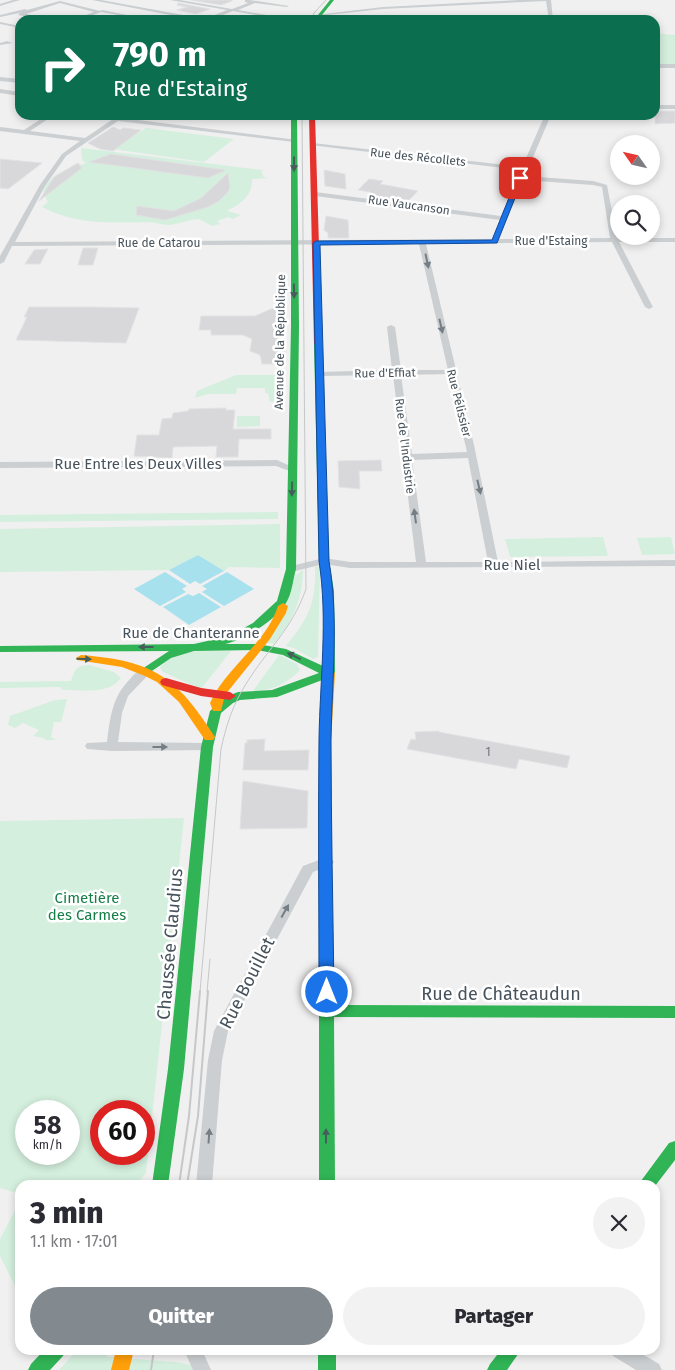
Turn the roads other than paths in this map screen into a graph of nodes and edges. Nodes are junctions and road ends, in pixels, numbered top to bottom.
1 (18, 0) edge
2 (60, 0) edge
3 (95, 0) edge
4 (138, 0) edge
5 (172, 0) edge
6 (205, 0) edge
7 (243, 0) edge
8 (332, 0) edge
9 (346, 0) edge
10 (546, 0) edge
11 (550, 0) edge
12 (254, 2) junction
13 (0, 4) edge
14 (194, 4) junction
15 (122, 5) junction
16 (72, 6) junction
17 (63, 9) dead end
18 (232, 10) junction
19 (100, 12) junction
20 (0, 14) edge
21 (7, 14) junction
22 (165, 14) junction
23 (24, 15) edge
24 (90, 15) edge
25 (122, 15) edge
26 (162, 15) edge
27 (172, 15) edge
28 (218, 15) edge
29 (263, 15) edge
30 (271, 15) edge
31 (320, 15) edge
32 (327, 15) edge
33 (550, 15) edge
34 (15, 16) edge
35 (0, 23) edge
36 (15, 26) edge
37 (15, 40) edge
38 (10, 43) junction
39 (1, 44) edge
40 (15, 44) edge
41 (660, 66) edge
42 (675, 66) edge
43 (0, 79) edge
44 (15, 80) edge
45 (0, 91) edge
46 (15, 93) edge
47 (660, 107) edge
48 (675, 107) edge
49 (43, 120) edge
50 (115, 120) edge
51 (143, 120) edge
52 (294, 120) edge
53 (312, 120) edge
54 (546, 120) edge
55 (0, 129) edge
56 (25, 132) junction
57 (85, 140) junction
58 (294, 140) junction
59 (313, 145) junction
60 (524, 169) junction
61 (520, 178) junction
62 (314, 194) junction
63 (610, 217) edge
64 (503, 218) junction
65 (660, 240) edge
66 (675, 240) edge
67 (610, 241) edge
68 (422, 242) junction
69 (495, 242) junction
70 (294, 243) junction
71 (312, 243) junction
72 (10, 244) junction
73 (616, 245) edge
74 (0, 262) edge
75 (649, 307) dead end
76 (391, 327) dead end
77 (396, 372) junction
78 (452, 372) junction
79 (319, 374) junction
80 (292, 455) junction
81 (471, 455) junction
82 (407, 456) junction
83 (277, 463) junction
84 (0, 465) edge
85 (292, 468) junction
86 (324, 561) junction
87 (675, 563) edge
88 (421, 564) junction
89 (494, 564) junction
90 (350, 565) junction
91 (291, 568) junction
92 (326, 576) junction
93 (282, 602) junction
94 (194, 647) junction
95 (257, 647) junction
96 (0, 649) edge
97 (0, 659) edge
98 (146, 671) junction
99 (329, 673) junction
100 (232, 680) junction
101 (166, 682) junction
102 (220, 694) junction
103 (235, 696) junction
104 (217, 708) junction
105 (208, 742) junction
106 (91, 746) dead end
107 (112, 746) junction
108 (327, 862) junction
109 (327, 1011) junction
110 (675, 1012) edge
111 (675, 1148) edge
112 (161, 1180) edge
113 (204, 1180) edge
114 (326, 1180) edge
115 (650, 1180) edge
116 (52, 1355) edge
117 (124, 1355) edge
118 (195, 1355) edge
119 (327, 1355) edge
120 (508, 1355) edge
121 (628, 1355) edge
122 (37, 1370) edge
123 (120, 1370) edge
124 (202, 1370) edge
125 (327, 1370) edge
126 (496, 1370) edge
127 (653, 1370) edge

1 - 13 street
2 - 21 street
3 - 15 street
3 - 16 street
4 - 15 street
5 - 14 street
6 - 14 street
7 - 12 street
8 - 9 street
8 - 31 main road
10 - 32 street
11 - 33 street
12 - 18 street
12 - 30 street
14 - 18 street
14 - 22 street
15 - 19 street
15 - 22 street
16 - 17 street
16 - 19 street
16 - 23 street
18 - 28 street
18 - 29 street
19 - 24 street
19 - 25 street
20 - 21 street
21 - 34 street
22 - 26 street
22 - 27 street
35 - 36 street
37 - 38 street
38 - 39 street
38 - 40 street
41 - 42 street
43 - 44 street
45 - 46 street
47 - 48 street
49 - 56 street
50 - 57 street
51 - 58 street
52 - 58 main road, Avenue de la République
53 - 59 main road
54 - 60 street
55 - 56 street
56 - 57 street
57 - 72 street
58 -> 70 main road, Avenue de la République
59 - 60 street, Rue des Récollets
59 - 62 main road
60 - 61 street
61 - 63 street
61 - 64 street
62 - 64 street, Rue Vaucanson
62 - 71 main road
64 - 69 street
65 - 66 street, Rue d'Estaing
67 - 69 street, Rue d'Estaing
68 - 69 street, Rue d'Estaing
68 - 71 street, Rue d'Estaing
68 -> 78 street, Rue Pélissier
70 - 71 street, Rue de Catarou
70 - 72 street, Rue de Catarou
70 -> 80 main road, Avenue de la République
71 - 79 main road
72 - 74 street
73 - 75 street
76 - 77 street, Rue de l'Industrie
77 - 78 street, Rue d'Effiat
77 - 79 street, Rue d'Effiat
77 - 82 street, Rue de l'Industrie
78 - 81 street, Rue Pélissier
79 - 86 main road
80 - 83 street, Rue Entre les Deux Villes
80 - 85 main road, Avenue de la République
81 - 82 street
81 -> 89 street, Rue Pélissier
88 -> 82 street, Rue de l'Industrie
83 - 84 street, Rue Entre les Deux Villes
83 - 85 street, Rue Entre les Deux Villes
85 -> 91 main road, Avenue de la République
86 - 90 street, Rue Niel
86 - 91 street
86 - 92 main road
87 - 89 street, Rue Niel
88 - 89 street, Rue Niel
88 - 90 street, Rue Niel
90 - 92 street, Rue Niel
91 - 93 main road, Avenue de la République
92 - 99 main road
93 - 94 main road
93 - 95 main road, Avenue de la République
94 - 95 main road, Rue de Chanteranne
94 -> 96 main road, Rue de Chanteranne
94 - 98 main road
99 -> 95 main road, Rue de Chanteranne
95 - 100 main road, Avenue de la République
97 -> 98 main road, Rue de Chanteranne
98 - 101 main road, Rue de Chanteranne
98 - 107 street
99 - 103 main road, Rue de Chanteranne
99 - 108 main road
100 - 102 main road, Avenue de la République
100 - 103 main road
101 - 102 main road, Rue de Chanteranne
101 - 105 main road, Rue de Chanteranne
102 - 103 main road, Rue de Chanteranne
102 - 104 main road, Chaussée Claudius
103 - 104 main road
104 - 105 main road, Chaussée Claudius
107 -> 105 street
105 - 112 main road, Chaussée Claudius
106 - 107 street
108 - 109 main road
113 -> 108 street, Rue Bouillet
109 - 110 main road, Rue de Châteaudun
114 -> 109 main road
111 - 115 main road
116 - 122 main road
117 - 123 main road
118 - 124 street
119 - 125 main road
120 - 126 main road
121 - 127 street

